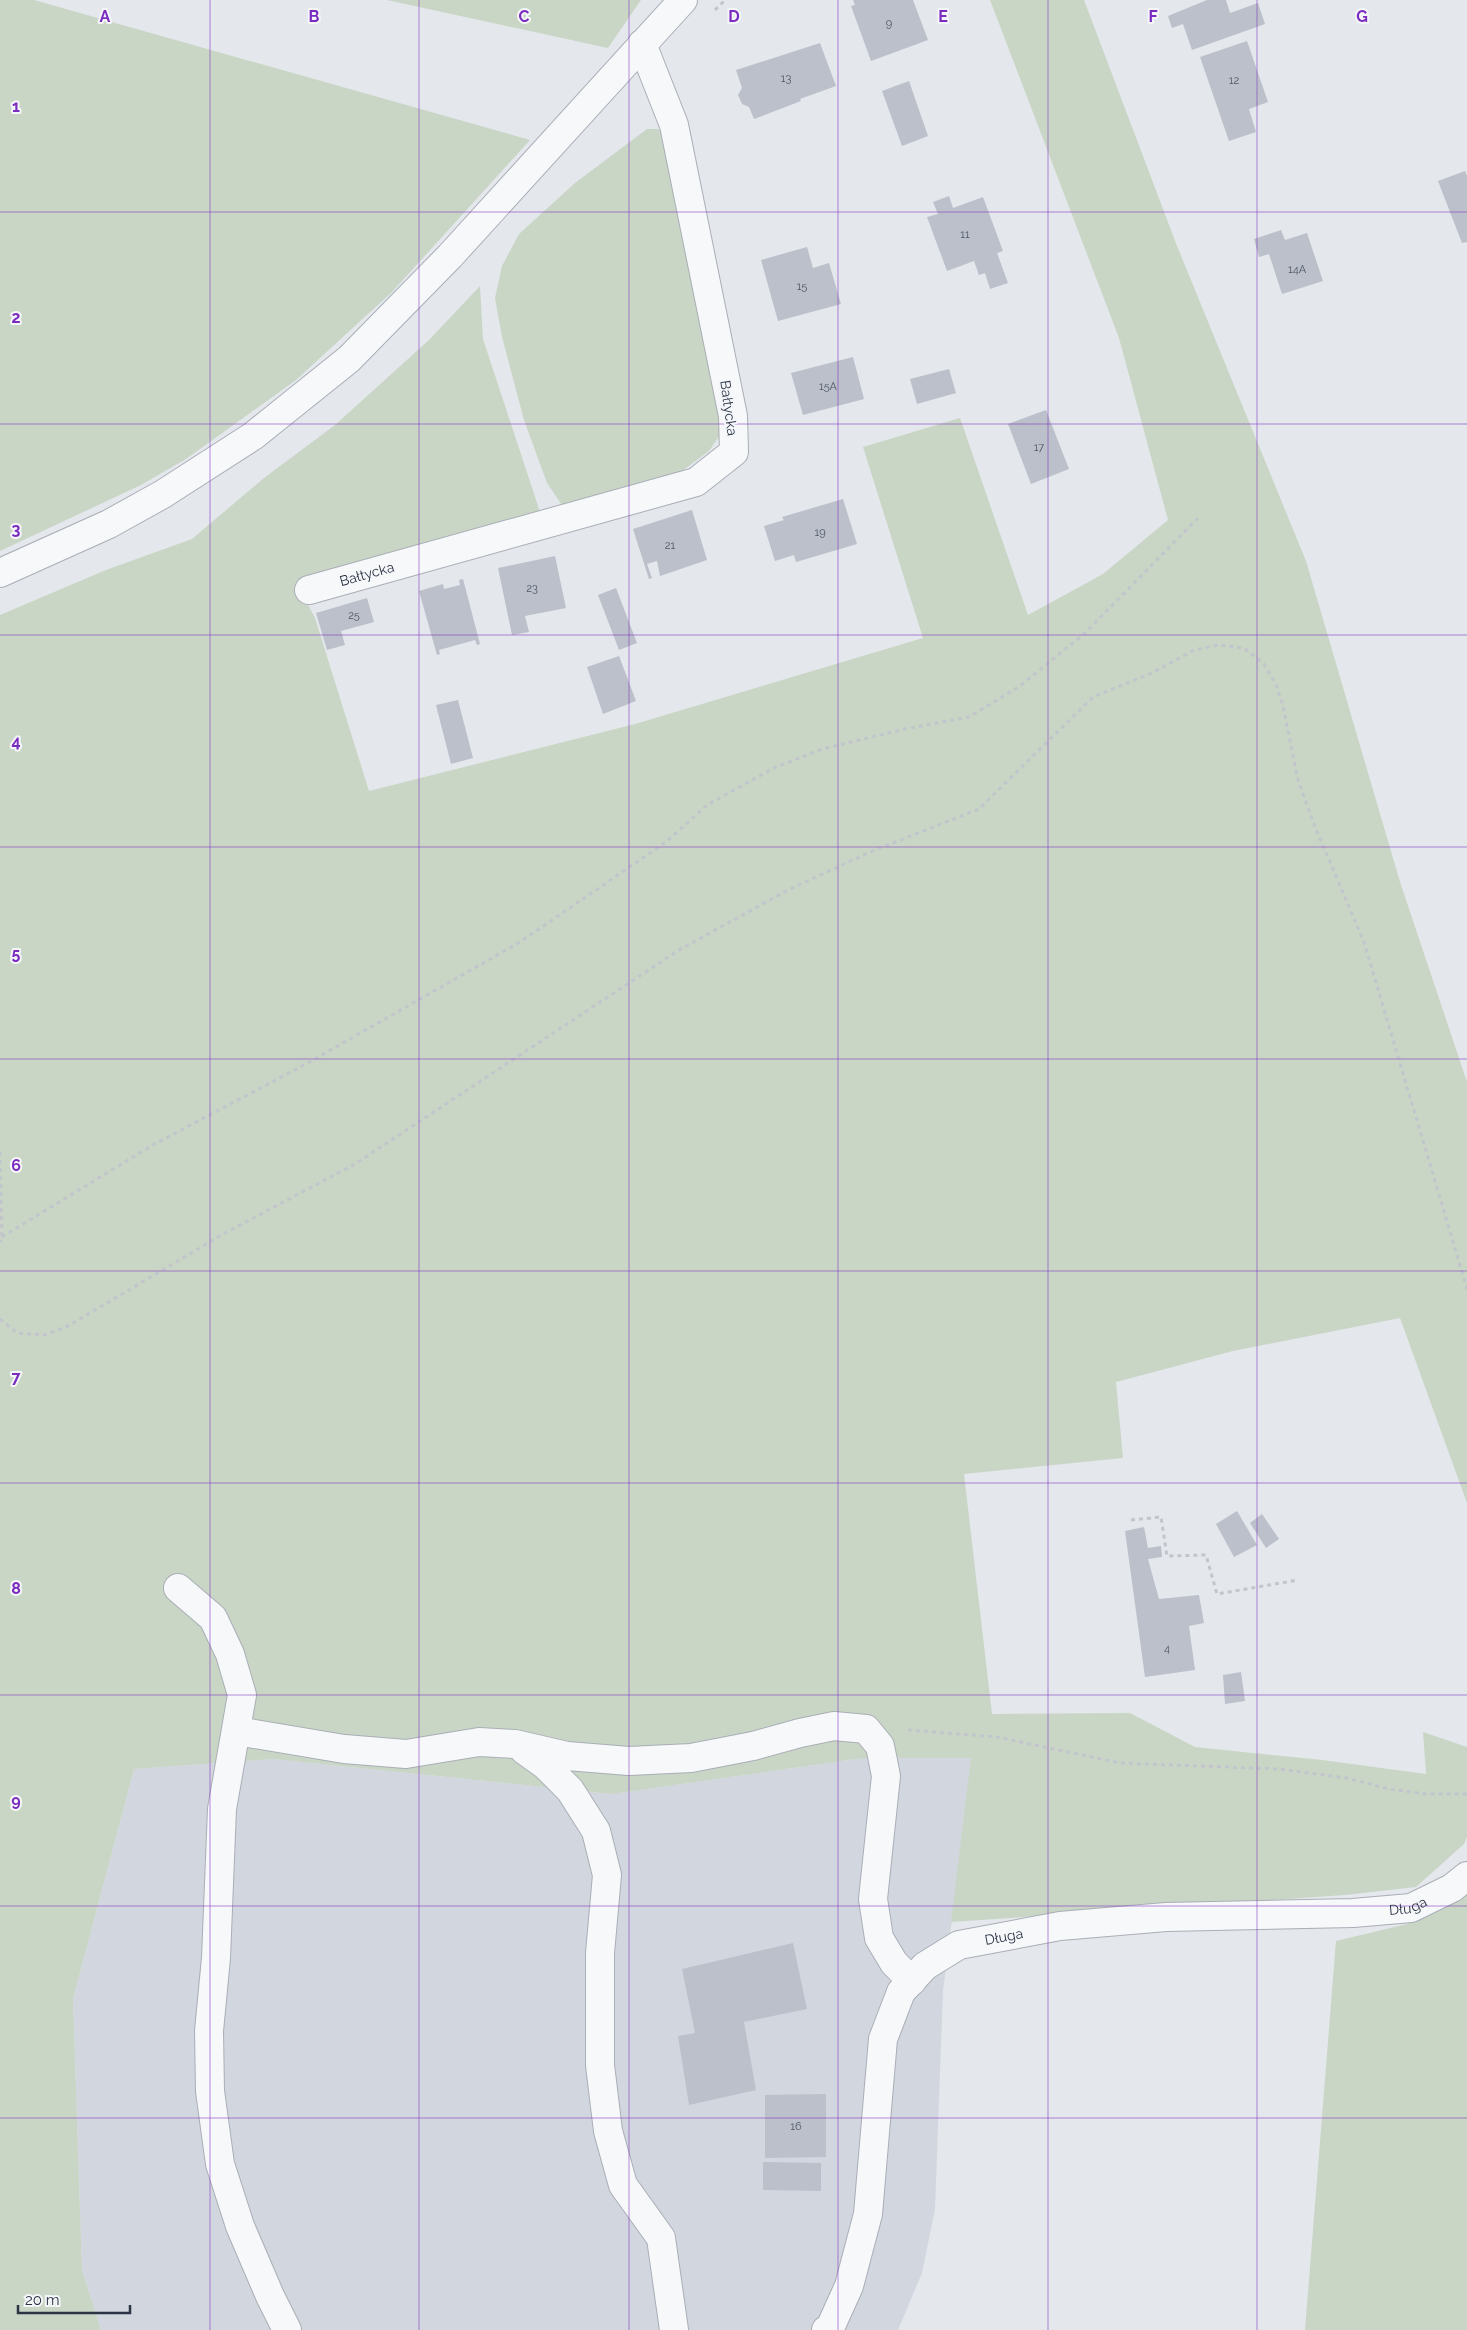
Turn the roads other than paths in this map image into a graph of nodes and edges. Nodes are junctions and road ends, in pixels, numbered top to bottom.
1 (683, 0) edge
2 (642, 44) junction
3 (0, 573) edge
4 (309, 590) dead end
5 (178, 1588) dead end
6 (237, 1731) junction
7 (515, 1744) junction
8 (1467, 1876) edge
9 (912, 1981) junction
10 (287, 2330) edge
11 (674, 2330) edge
12 (826, 2330) edge

1 - 2 street
2 - 3 street
2 - 4 street, Bałtycka
5 - 6 street
6 - 7 street
6 - 10 street
7 - 9 street
7 - 11 street
8 - 9 street, Długa
9 - 12 street, Długa

